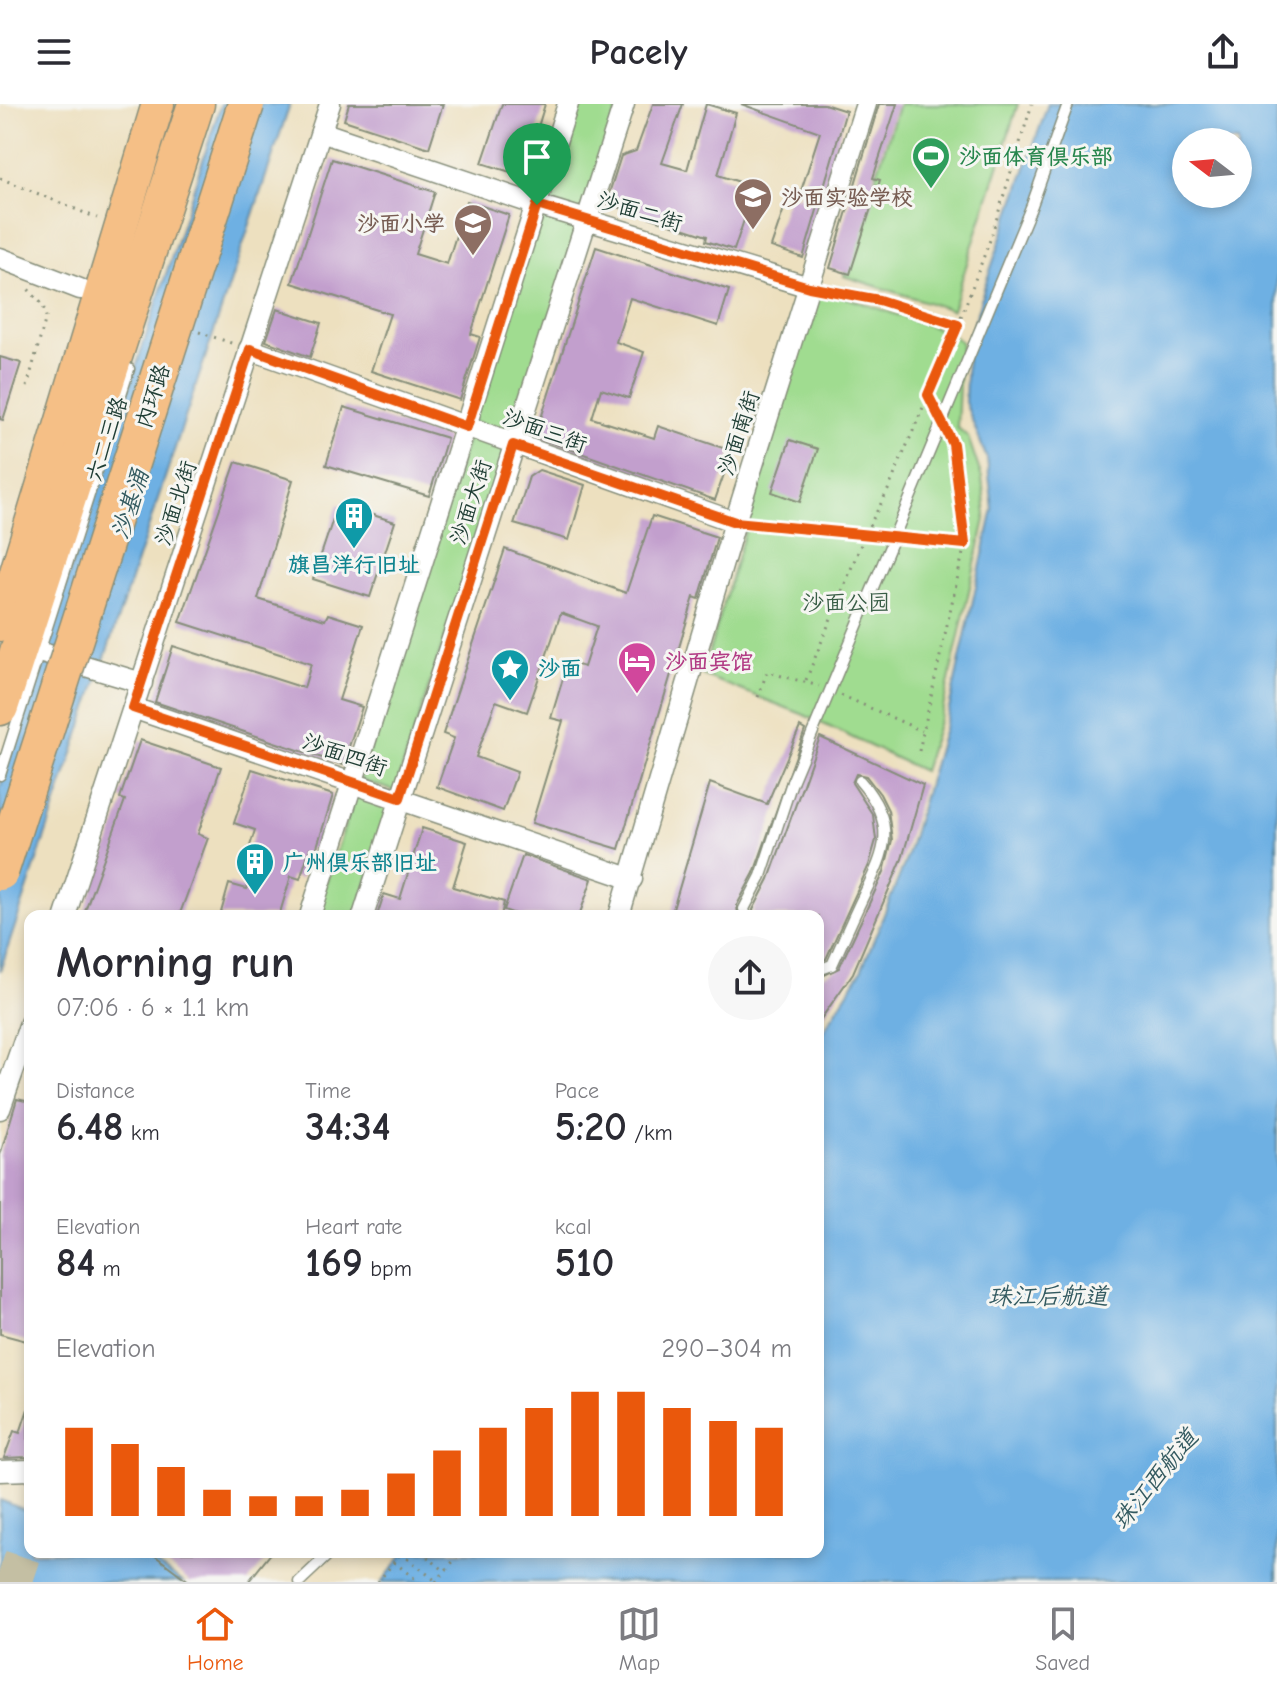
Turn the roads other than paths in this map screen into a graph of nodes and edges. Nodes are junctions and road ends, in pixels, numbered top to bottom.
1 (138, 104) edge
2 (158, 104) edge
3 (194, 104) edge
4 (246, 104) edge
5 (330, 104) edge
6 (568, 104) edge
7 (624, 104) edge
8 (866, 104) edge
9 (1068, 104) edge
10 (321, 132) junction
11 (537, 205) junction
12 (588, 220) junction
13 (0, 258) edge
14 (809, 287) junction
15 (80, 289) junction
16 (879, 300) road end
17 (250, 349) junction
18 (133, 357) dead end
19 (467, 427) junction
20 (513, 445) junction
21 (735, 522) junction
22 (0, 560) edge
23 (0, 625) edge
24 (40, 653) junction
25 (142, 683) junction
26 (0, 707) edge
27 (133, 708) junction
28 (0, 775) edge
29 (860, 781) dead end
30 (354, 782) junction
31 (400, 798) junction
32 (0, 872) edge
33 (632, 879) junction
34 (67, 910) edge
35 (312, 910) edge
36 (365, 910) edge
37 (621, 910) edge
38 (744, 910) edge
39 (824, 968) edge
40 (23, 1071) edge
41 (0, 1109) edge
42 (24, 1470) edge
43 (0, 1471) edge
44 (325, 1558) edge
45 (299, 1582) edge

1 - 15 main road
2 - 23 main road, 六二三路
3 - 26 highway
4 - 32 highway, 内环路, bridge
5 - 10 street, 沙面北街
6 - 11 street, 沙面大街
7 - 12 street, 沙面大街
8 - 14 street, 沙面南街
9 - 38 lane, bridge
10 - 11 street, 沙面二街
10 - 17 street, 沙面北街
11 - 12 street, 沙面二街
11 - 19 street, 沙面大街
12 - 14 street, 沙面二街
12 - 20 street, 沙面大街
13 - 15 street
14 - 16 lane
14 - 21 street, 沙面南街
15 - 22 main road
17 - 19 street, 沙面三街
17 - 25 street, 沙面北街
18 - 24 lane, 六二三路
19 - 20 street, 沙面三街
19 - 30 street, 沙面大街
20 - 21 street, 沙面三街
20 - 31 street, 沙面大街
21 - 33 street, 沙面南街
24 - 25 street
24 - 28 lane, 六二三路
25 - 27 street, 沙面北街
27 - 30 street, 沙面四街
27 - 34 street, 沙面北街
29 - 39 lane
30 - 31 street, 沙面四街
30 - 35 street, 沙面大街
31 - 33 street, 沙面四街
31 - 36 street, 沙面大街
33 - 37 street, 沙面南街
40 - 41 street
42 - 43 street
44 - 45 lane

